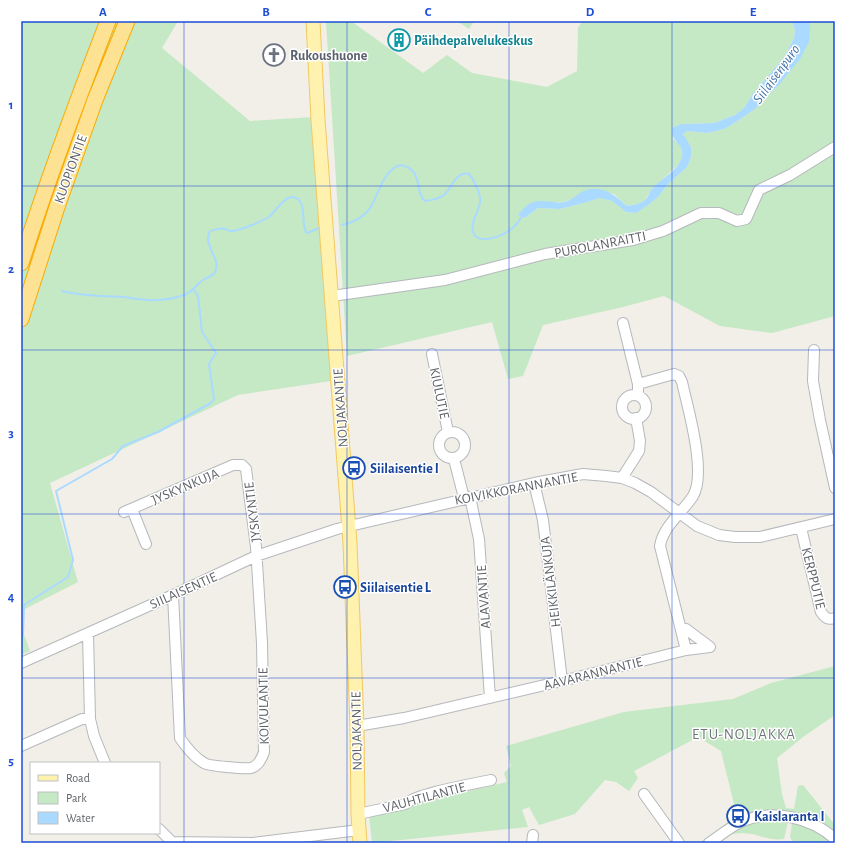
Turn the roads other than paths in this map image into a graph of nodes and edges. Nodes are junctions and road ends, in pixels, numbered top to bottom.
1 (108, 21) edge
2 (127, 21) edge
3 (313, 21) edge
4 (835, 148) edge
5 (21, 263) edge
6 (332, 296) junction
7 (21, 319) edge
8 (623, 323) dead end
9 (814, 350) dead end
10 (432, 354) dead end
11 (638, 384) junction
12 (638, 395) junction
13 (636, 418) junction
14 (448, 432) junction
15 (454, 459) junction
16 (246, 469) joint
17 (622, 478) junction
18 (534, 483) junction
19 (835, 488) edge
20 (467, 498) junction
21 (679, 514) junction
22 (835, 519) edge
23 (349, 526) junction
24 (801, 528) junction
25 (146, 544) dead end
26 (256, 556) junction
27 (173, 595) junction
28 (835, 618) edge
29 (681, 630) junction
30 (88, 633) junction
31 (686, 650) junction
32 (21, 663) edge
33 (562, 682) junction
34 (490, 698) junction
35 (90, 719) junction
36 (357, 726) junction
37 (21, 746) edge
38 (105, 762) edge
39 (491, 780) dead end
40 (644, 794) dead end
41 (358, 814) junction
42 (160, 830) edge
43 (359, 830) junction
44 (835, 839) edge
45 (175, 842) edge
46 (253, 843) edge
47 (360, 843) edge
48 (679, 843) edge
49 (709, 843) edge

1 - 5 highway, KUOPIONTIE
2 - 7 highway, KUOPIONTIE
3 - 6 main road, NOLJAKANTIE
4 - 6 street, PUROLANRAITTI
6 - 23 main road, NOLJAKANTIE
8 - 11 street
9 - 19 street
10 - 14 street, KIULUTIE
11 - 12 street
11 - 21 street
12 - 13 street
12 - 13 street
13 - 17 street
14 - 15 street
14 - 15 street
15 - 20 street
16 - 25 street, JYSKYNKUJA
16 - 26 street, JYSKYNTIE
17 - 18 street, KOIVIKKORANNANTIE
17 - 21 street, KOIVIKKORANNANTIE
18 - 20 street, KOIVIKKORANNANTIE
18 - 33 street, HEIKKILÄNKUJA
20 - 23 street, KOIVIKKORANNANTIE
20 - 34 street, ALAVANTIE
21 - 24 street, KOIVIKKORANNANTIE
21 - 29 street
22 - 24 street, KOIVIKKORANNANTIE
23 - 26 street, SIILAISENTIE
23 - 36 main road, NOLJAKANTIE
24 - 28 street, KERPPUTIE
26 - 27 street, SIILAISENTIE
26 - 27 street, KOIVULANTIE
27 - 30 street, SIILAISENTIE
29 - 31 street
29 - 31 street, AAVARANNANTIE
30 - 32 street, SIILAISENTIE
30 - 35 street
31 - 33 street, AAVARANNANTIE
33 - 34 street, AAVARANNANTIE
34 - 36 street, AAVARANNANTIE
35 - 37 street
35 - 38 street
36 - 41 main road, NOLJAKANTIE
39 - 41 street, VAUHTILANTIE
40 - 48 street
41 - 43 main road, NOLJAKANTIE
42 - 45 street
43 - 46 street
43 - 47 main road, NOLJAKANTIE
44 - 49 street
45 - 46 street

